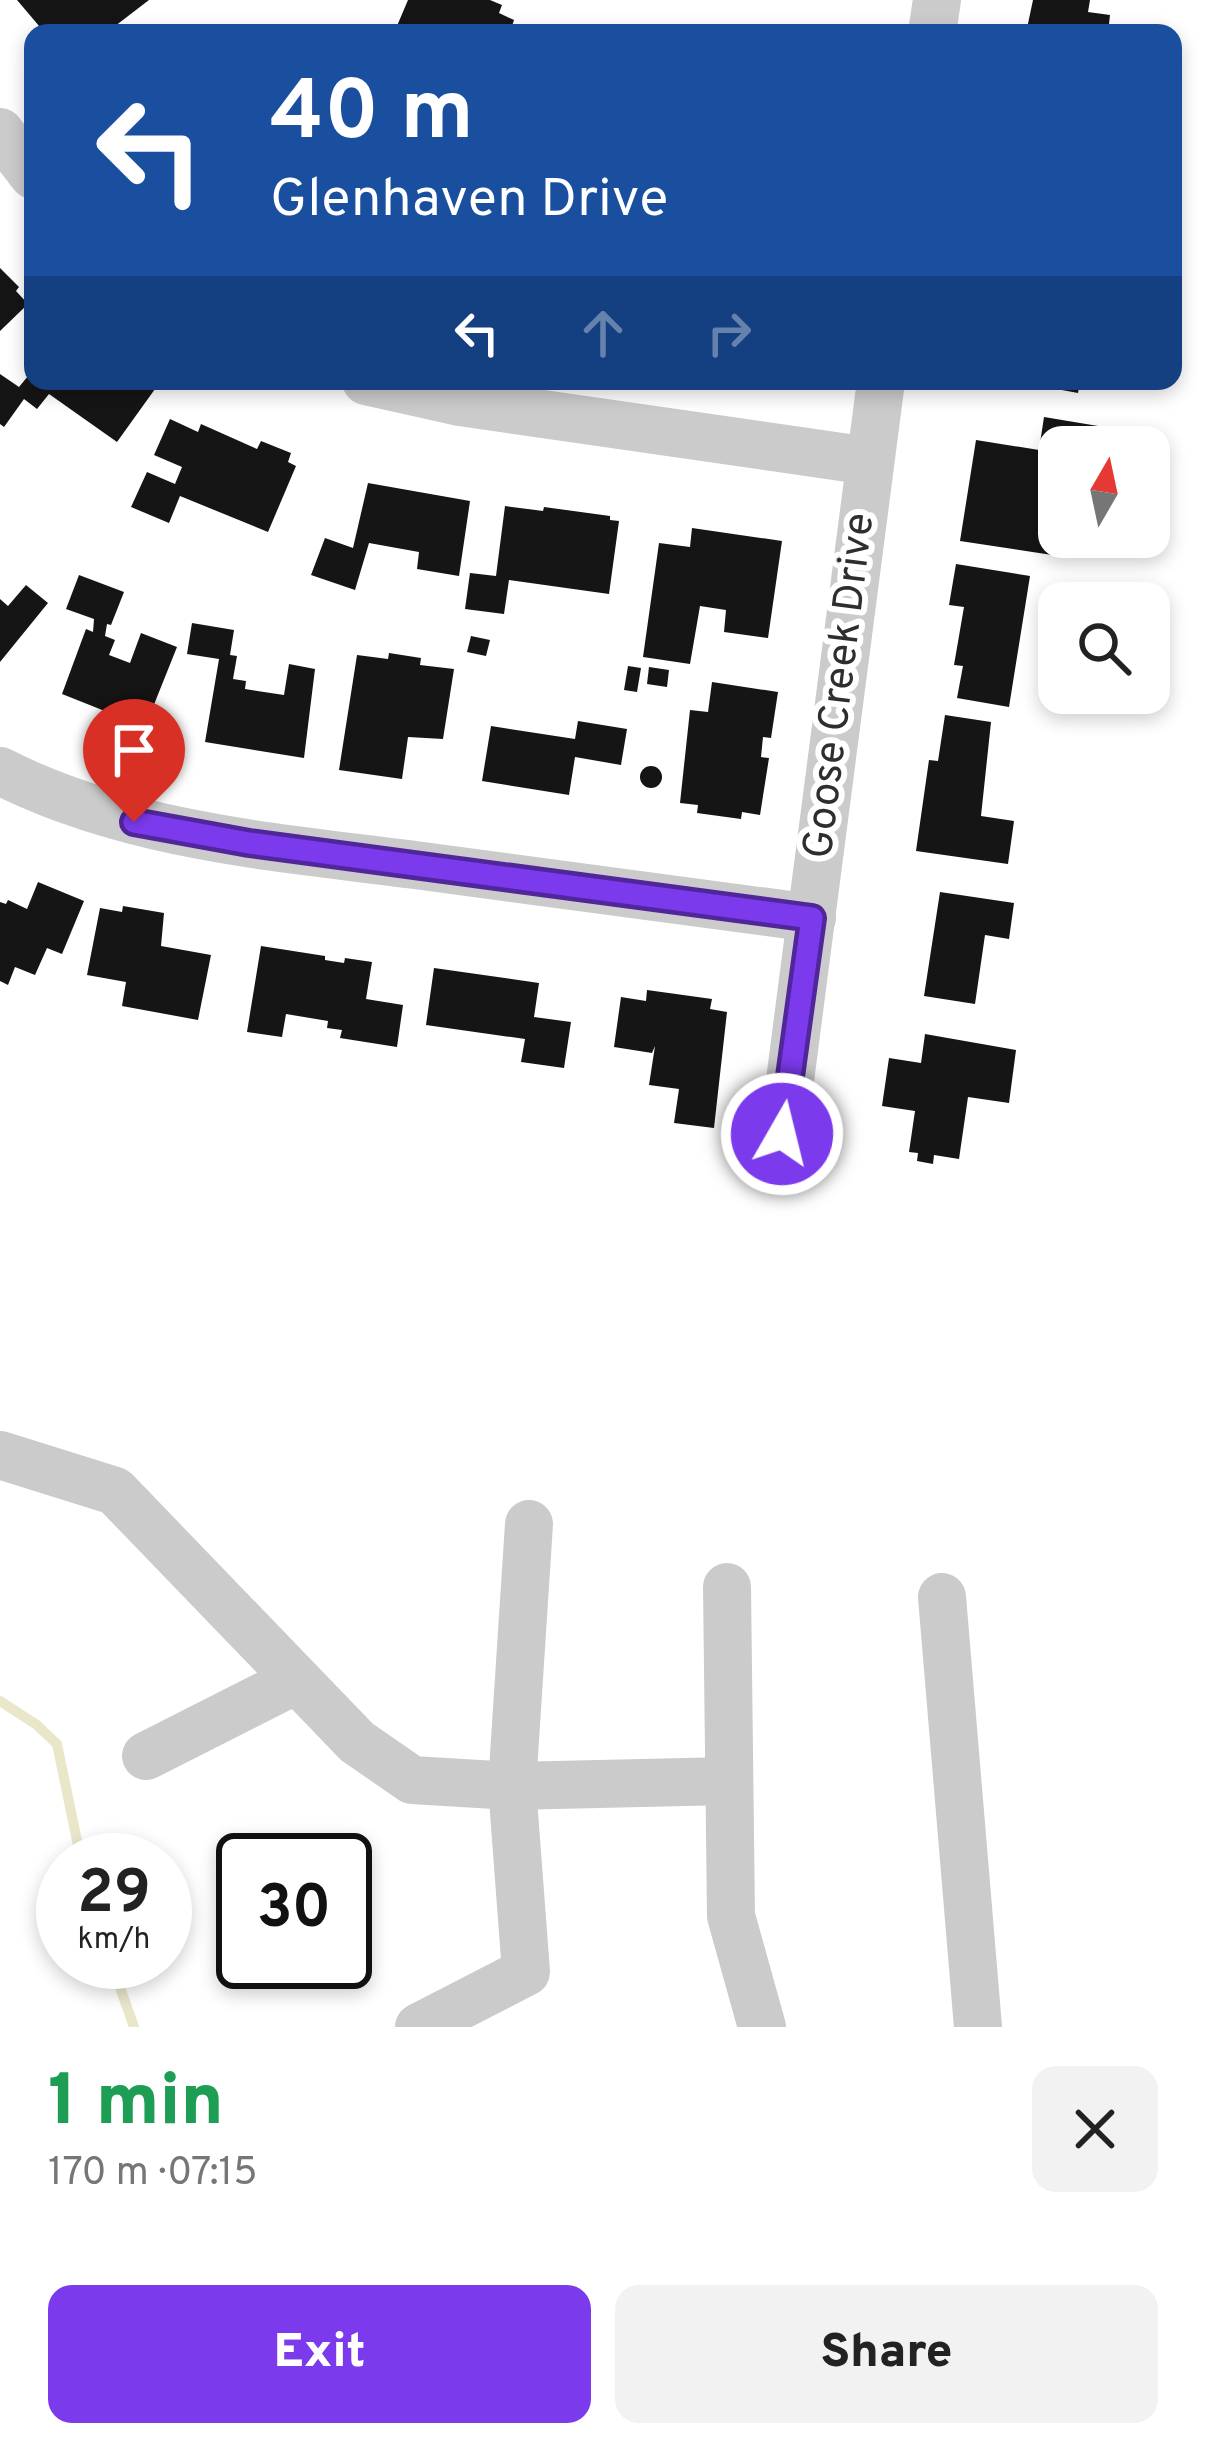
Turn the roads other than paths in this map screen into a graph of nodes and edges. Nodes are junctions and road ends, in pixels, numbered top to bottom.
1 (0, 132) edge
2 (24, 164) edge
3 (406, 390) edge
4 (879, 390) edge
5 (869, 461) junction
6 (0, 771) edge
7 (812, 918) junction
8 (782, 1134) dead end
9 (0, 1455) edge
10 (529, 1524) dead end
11 (727, 1587) dead end
12 (942, 1597) dead end
13 (296, 1680) junction
14 (146, 1756) dead end
15 (728, 1781) junction
16 (512, 1786) junction
17 (418, 2027) edge
18 (762, 2027) edge
19 (978, 2027) edge

1 - 2 street
3 - 5 street
4 - 5 street, Goose Creek Drive
5 - 7 street, Goose Creek Drive
6 - 7 street
7 - 8 street, Goose Creek Drive
9 - 13 street
10 - 16 street
11 - 15 street
12 - 19 street
13 - 14 street
13 - 16 street
15 - 16 street
15 - 18 street
16 - 17 street

